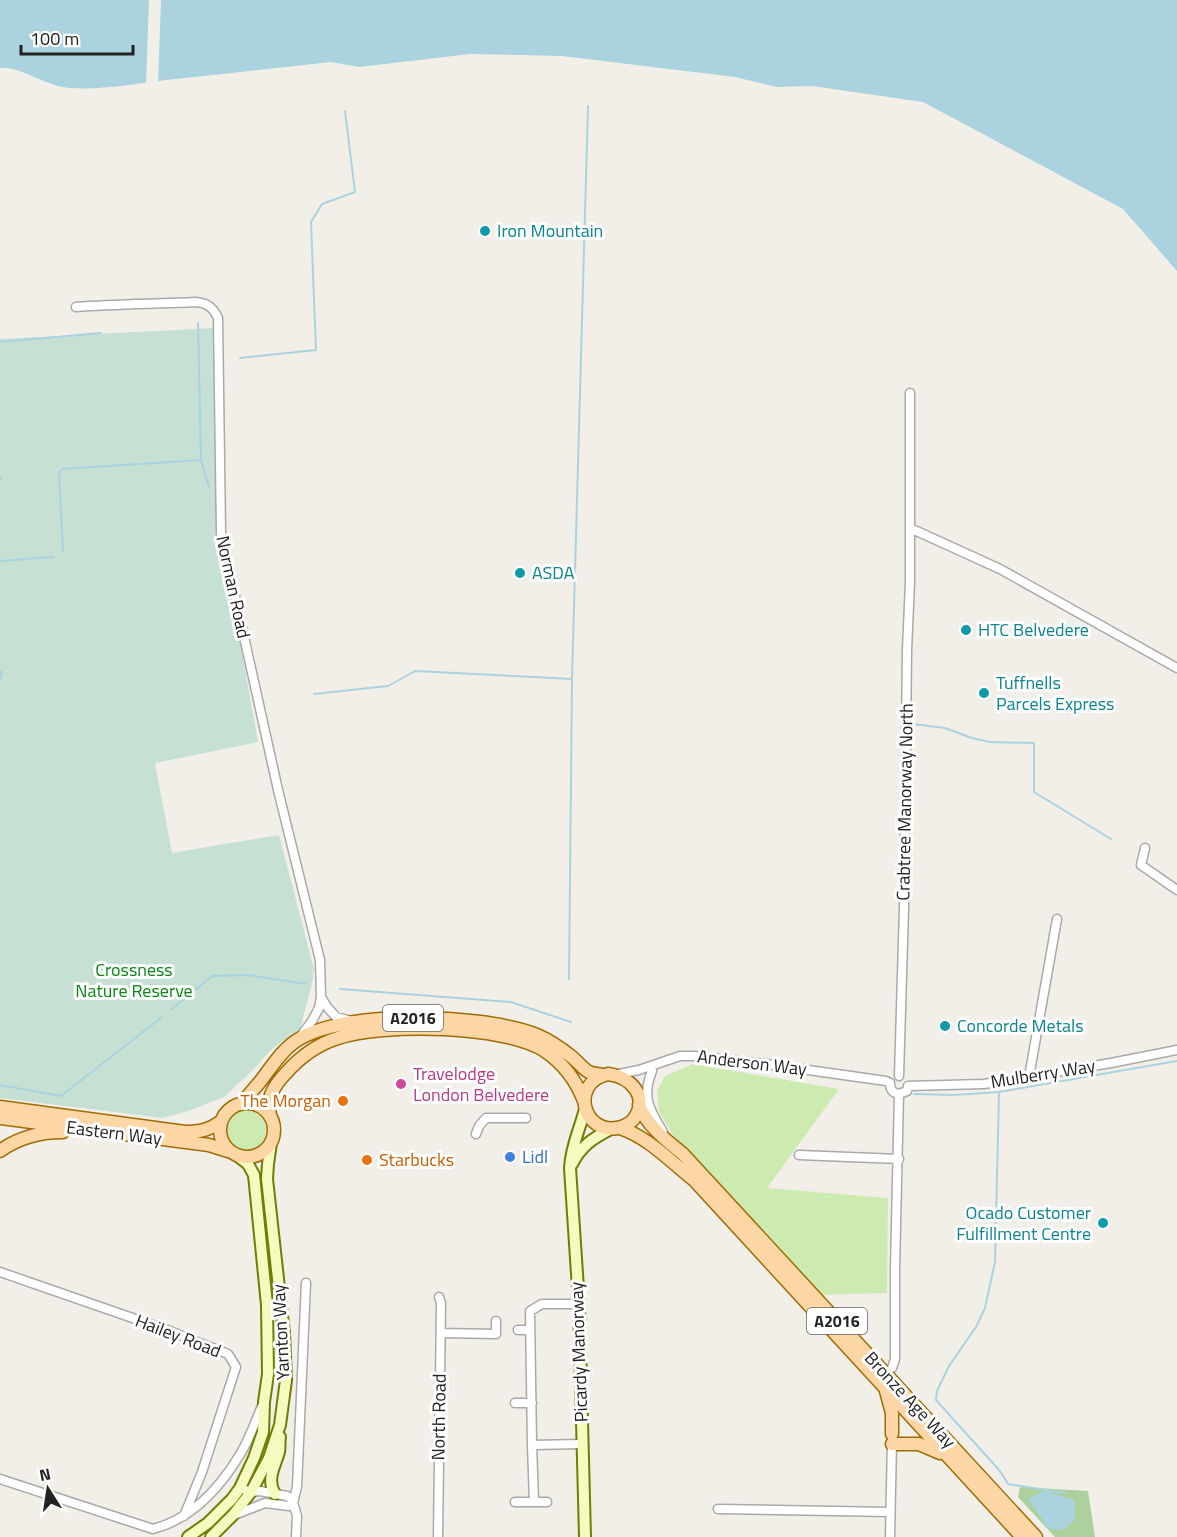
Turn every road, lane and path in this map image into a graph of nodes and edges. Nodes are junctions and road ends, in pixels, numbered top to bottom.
1 (76, 307) dead end
2 (910, 393) dead end
3 (910, 528) junction
4 (1177, 668) edge
5 (1145, 848) dead end
6 (1177, 890) edge
7 (1057, 919) dead end
8 (321, 991) junction
9 (354, 1022) junction
10 (298, 1040) junction
11 (1177, 1050) edge
12 (658, 1064) junction
13 (652, 1071) junction
14 (609, 1075) junction
15 (899, 1076) junction
16 (1029, 1077) junction
17 (890, 1083) junction
18 (908, 1086) junction
19 (899, 1095) junction
20 (639, 1100) junction
21 (241, 1104) junction
22 (585, 1105) junction
23 (0, 1107) edge
24 (270, 1114) junction
25 (0, 1118) edge
26 (526, 1118) dead end
27 (220, 1122) junction
28 (615, 1128) junction
29 (476, 1134) dead end
30 (139, 1136) junction
31 (668, 1141) junction
32 (271, 1143) junction
33 (0, 1151) edge
34 (233, 1154) junction
35 (799, 1155) dead end
36 (899, 1159) junction
37 (570, 1168) junction
38 (0, 1272) edge
39 (306, 1286) dead end
40 (439, 1297) dead end
41 (579, 1304) junction
42 (496, 1321) dead end
43 (518, 1330) dead end
44 (530, 1330) junction
45 (441, 1333) junction
46 (892, 1368) dead end
47 (885, 1389) junction
48 (264, 1402) junction
49 (515, 1403) dead end
50 (531, 1403) junction
51 (280, 1425) junction
52 (892, 1439) junction
53 (582, 1444) junction
54 (532, 1445) junction
55 (947, 1456) junction
56 (0, 1479) edge
57 (245, 1490) junction
58 (275, 1494) junction
59 (515, 1502) dead end
60 (534, 1502) junction
61 (547, 1502) dead end
62 (265, 1503) junction
63 (293, 1503) junction
64 (718, 1509) dead end
65 (890, 1512) junction
66 (234, 1515) junction
67 (184, 1516) junction
68 (188, 1537) edge
69 (211, 1537) edge
70 (296, 1537) edge
71 (438, 1537) edge
72 (585, 1537) edge
73 (890, 1537) edge
74 (1022, 1537) edge
75 (1036, 1537) edge

1 - 8 street, Norman Road
2 - 3 street, Crabtree Manorway North
3 - 4 street
3 - 15 street, Crabtree Manorway North
5 - 6 street
7 - 16 street
8 - 9 street
8 - 10 street, Norman Road
9 - 10 main road, A2016
9 - 14 main road, A2016
10 - 21 main road, A2016
11 - 16 street, Mulberry Way
12 - 13 street
12 - 14 street, Anderson Way
12 - 17 street, Anderson Way
13 - 20 street
13 - 31 street
14 - 20 main road
14 - 22 main road
15 - 17 street
15 - 18 street
16 - 18 street, Mulberry Way
17 - 19 street
18 - 19 street
19 - 36 street
20 - 28 main road
20 - 31 main road, Bronze Age Way / A2016
21 - 24 main road
21 - 27 main road
22 - 24 main road, A2016
22 - 28 main road
22 - 37 street, Picardy Manorway
23 - 27 main road, Eastern Way
24 - 32 main road
25 - 30 main road, Eastern Way
26 - 29 street
27 - 34 main road
28 - 37 street
28 - 47 main road, Bronze Age Way / A2016
30 - 33 main road
30 - 34 main road, Eastern Way
31 - 75 main road, Bronze Age Way / A2016
32 - 34 main road
32 - 51 street, Yarnton Way
34 - 48 street, Yarnton Way
35 - 36 street
36 - 46 street
37 - 41 street, Picardy Manorway
38 - 67 street, Hailey Road
39 - 63 street
40 - 45 street, North Road
41 - 44 street
41 - 53 street, Picardy Manorway
42 - 45 street
43 - 44 street
44 - 50 street
45 - 71 street, North Road
47 - 52 main road
47 - 55 main road, Bronze Age Way / A2016
48 - 57 street, Yarnton Way
48 - 67 street
49 - 50 street
50 - 54 street
51 - 57 street, Yarnton Way
51 - 58 street
52 - 55 main road
52 - 65 street
53 - 54 street
53 - 72 street, Picardy Manorway
54 - 60 street
55 - 74 main road, Bronze Age Way / A2016
56 - 67 street
57 - 58 street
57 - 62 street
57 - 66 street, Yarnton Way
57 - 68 street, Yarnton Way
58 - 63 street
59 - 60 street
60 - 61 street
62 - 63 street
62 - 66 street
63 - 70 street
64 - 65 street
65 - 73 street
66 - 69 street, Yarnton Way

